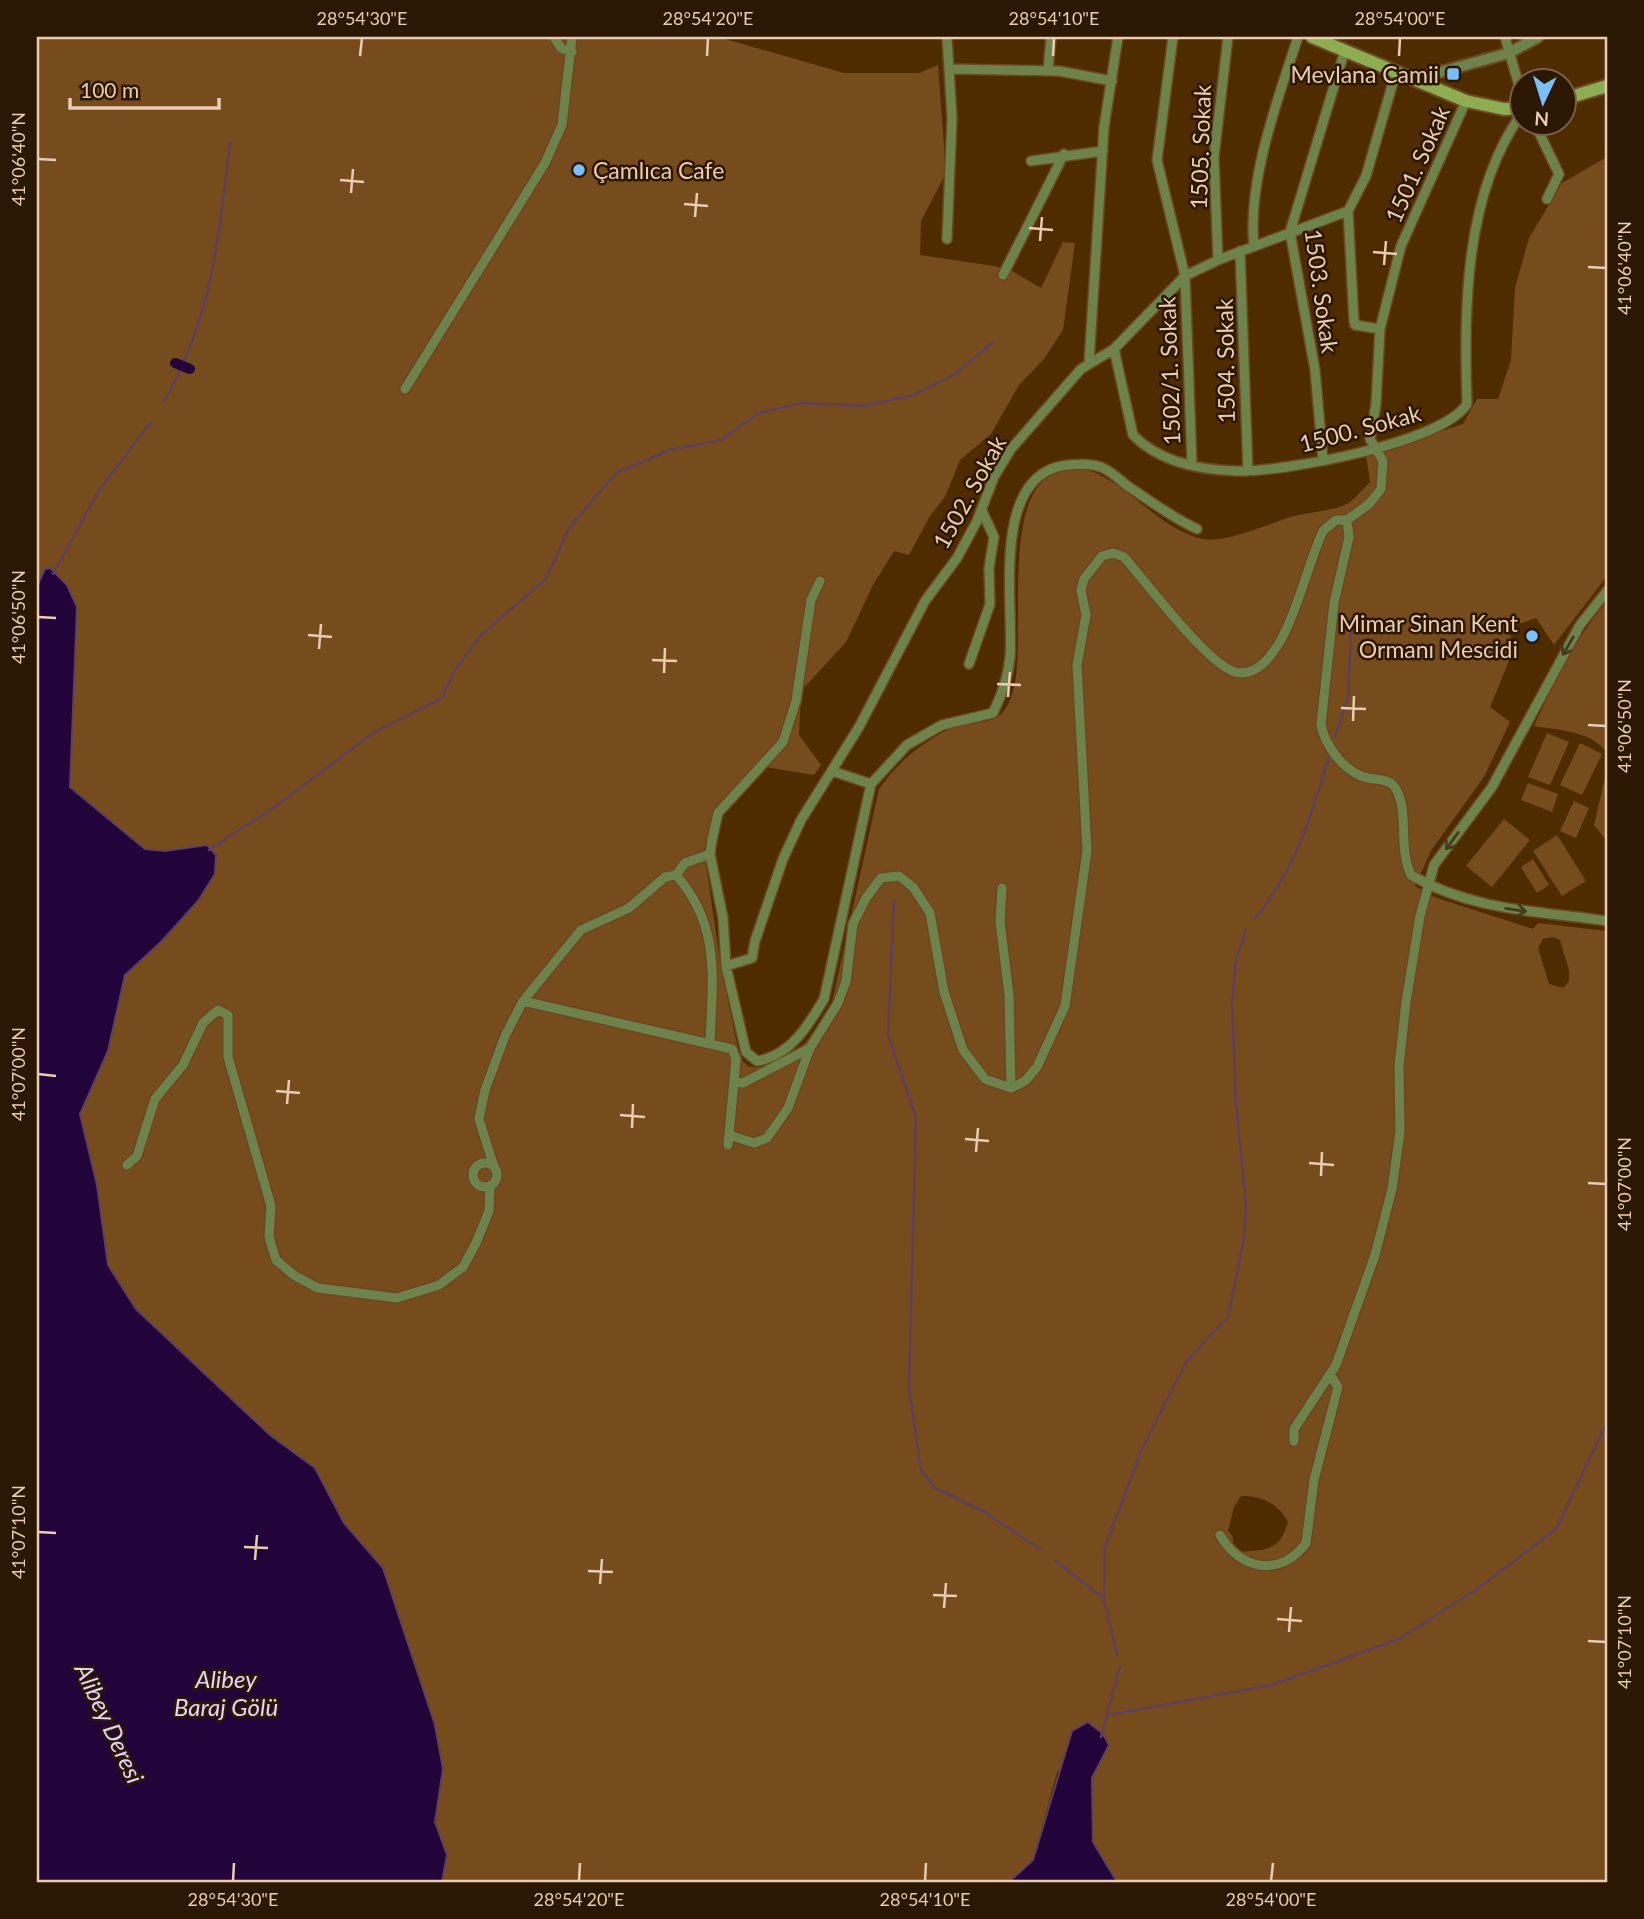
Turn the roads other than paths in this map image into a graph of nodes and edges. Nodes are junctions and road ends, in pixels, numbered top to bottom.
1 (554, 37) edge
2 (572, 37) edge
3 (947, 37) edge
4 (1051, 37) edge
5 (1118, 37) edge
6 (1172, 37) edge
7 (1228, 37) edge
8 (1298, 37) edge
9 (1312, 37) edge
10 (1505, 37) edge
11 (1538, 37) edge
12 (1345, 50) junction
13 (572, 52) junction
14 (1509, 53) junction
15 (1513, 66) edge
16 (949, 69) junction
17 (1048, 71) junction
18 (1396, 72) junction
19 (1416, 79) junction
20 (1112, 81) junction
21 (1607, 86) edge
22 (1578, 95) edge
23 (1466, 101) junction
24 (1508, 109) edge
25 (1508, 136) edge
26 (1541, 136) edge
27 (1103, 151) junction
28 (1064, 154) junction
29 (1031, 161) dead end
30 (1548, 199) dead end
31 (1348, 211) junction
32 (1290, 232) junction
33 (947, 239) dead end
34 (1254, 246) junction
35 (1240, 251) junction
36 (1218, 260) junction
37 (1003, 275) dead end
38 (1185, 276) junction
39 (1380, 330) junction
40 (1114, 349) junction
41 (1089, 363) junction
42 (405, 389) dead end
43 (1374, 448) junction
44 (1323, 460) junction
45 (1192, 465) junction
46 (1248, 471) junction
47 (982, 511) junction
48 (1347, 520) junction
49 (1198, 529) dead end
50 (994, 537) junction
51 (1010, 551) junction
52 (820, 581) dead end
53 (1607, 591) edge
54 (969, 664) dead end
55 (832, 771) junction
56 (871, 784) junction
57 (710, 854) junction
58 (676, 875) junction
59 (1427, 885) junction
60 (1002, 888) dead end
61 (1607, 921) edge
62 (726, 965) junction
63 (523, 1001) junction
64 (709, 1044) junction
65 (810, 1048) junction
66 (734, 1083) junction
67 (1011, 1088) junction
68 (127, 1165) dead end
69 (494, 1167) junction
70 (490, 1186) junction
71 (1330, 1374) junction
72 (1294, 1441) dead end
73 (1220, 1535) dead end

1 - 13 street
2 - 13 street
3 - 16 street
4 - 17 street
5 - 20 street
6 - 38 street, 1502/1. Sokak
7 - 36 street, 1505. Sokak
8 - 34 street
9 - 12 main road
10 - 14 street
11 - 14 street
12 - 18 main road
12 - 32 street, 1503. Sokak
13 - 42 street
14 - 15 street
14 - 19 street
16 - 17 street
16 - 33 street
17 - 20 street
18 - 19 main road
18 - 31 street
19 - 23 main road
20 - 27 street
21 - 22 main road
23 - 24 main road
23 - 39 street, 1501. Sokak
25 - 43 street, 1500. Sokak
26 - 30 street
27 - 28 street
27 - 41 street
28 - 29 street
28 - 37 street
31 - 32 street, 1502. Sokak
31 - 39 street
32 - 34 street, 1502. Sokak
32 - 44 street, 1503. Sokak
34 - 35 street, 1502. Sokak
35 - 36 street, 1502. Sokak
35 - 46 street, 1504. Sokak
36 - 38 street, 1502. Sokak
38 - 40 street, 1502. Sokak
38 - 45 street, 1502/1. Sokak
39 - 43 street, 1501. Sokak
40 - 41 street, 1502. Sokak
40 - 45 street, 1500. Sokak
41 - 47 street, 1502. Sokak
43 - 44 street, 1500. Sokak
43 - 48 street, 1501. Sokak
44 - 46 street, 1500. Sokak
45 - 46 street, 1500. Sokak
47 - 50 street
47 - 55 street, 1502. Sokak
48 - 59 street
48 - 67 street, 1501. Sokak
49 - 51 street
50 - 51 street
50 - 54 street
51 - 56 street
52 - 57 street
53 -> 59 street
55 - 56 street
55 - 62 street, 1502. Sokak
56 - 62 street
57 - 58 street
57 - 62 street
58 - 63 street
58 - 64 street
59 -> 61 street
59 - 71 street
60 - 67 street
63 - 64 street
63 - 69 street
64 - 66 street
65 - 66 street
65 - 66 street
65 - 67 street
68 - 70 street
69 - 70 street
69 - 70 street
71 - 72 street
71 - 73 street

